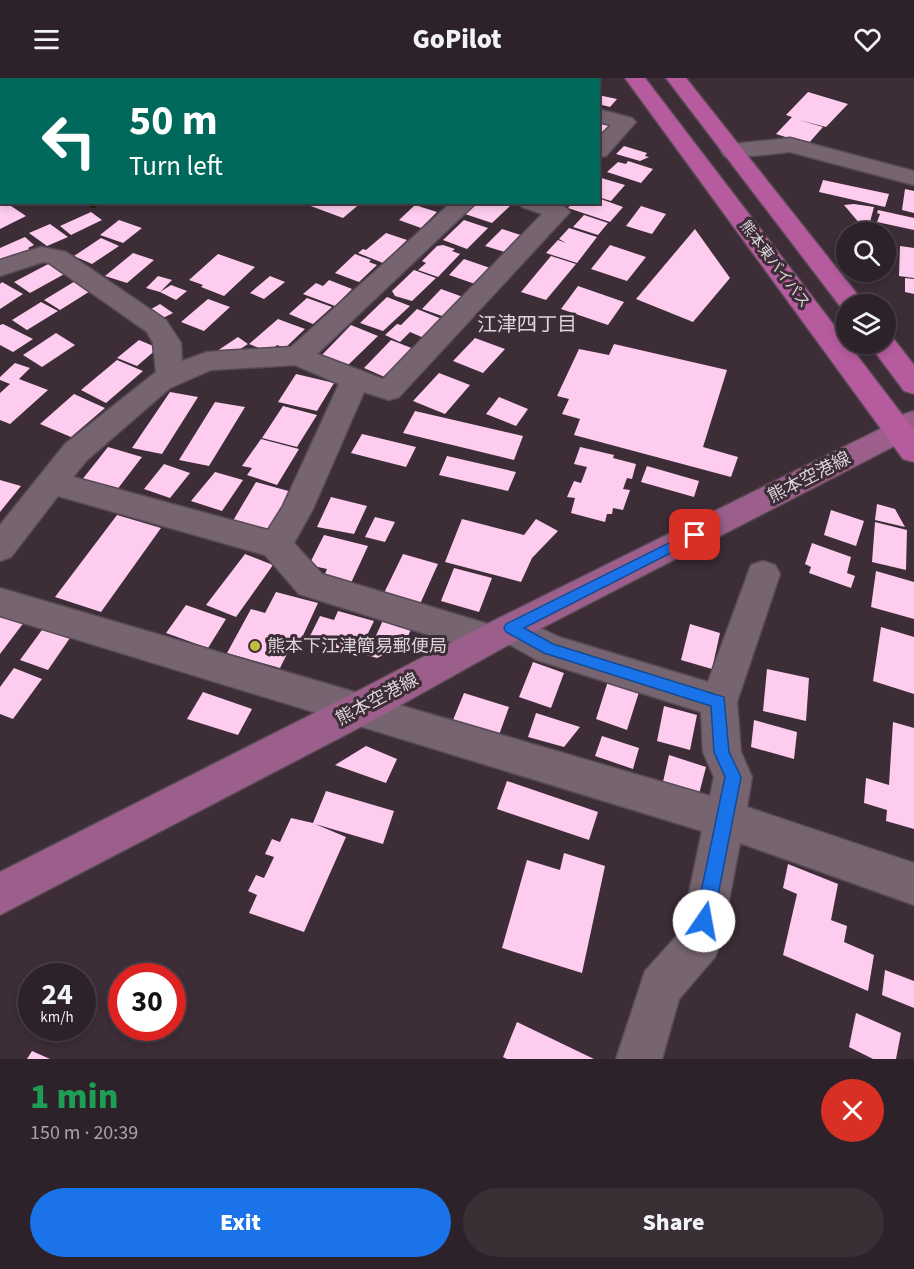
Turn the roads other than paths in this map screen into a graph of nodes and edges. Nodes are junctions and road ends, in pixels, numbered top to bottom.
1 (635, 78) edge
2 (676, 78) edge
3 (660, 112) junction
4 (601, 116) edge
5 (600, 148) edge
6 (732, 151) junction
7 (914, 178) edge
8 (464, 204) edge
9 (536, 204) edge
10 (0, 268) edge
11 (844, 294) edge
12 (891, 354) edge
13 (298, 356) junction
14 (170, 376) junction
15 (355, 380) junction
16 (914, 384) edge
17 (909, 434) edge
18 (52, 483) junction
19 (276, 545) junction
20 (0, 548) edge
21 (763, 574) dead end
22 (0, 602) edge
23 (500, 634) junction
24 (719, 702) junction
25 (361, 708) junction
26 (725, 819) junction
27 (914, 884) edge
28 (0, 894) edge
29 (639, 1059) edge

1 - 3 highway, 熊本東バイパス
2 - 6 highway, 熊本東バイパス
3 - 4 street
3 - 17 highway, 熊本東バイパス
4 - 5 street
6 - 7 street
6 - 11 highway, 熊本東バイパス
8 - 13 street
9 - 15 street
10 - 14 street
12 - 16 highway
13 - 14 street
13 - 15 street
14 - 18 street
15 - 19 street
17 - 23 main road, 熊本空港線
18 - 19 street
18 - 20 street
19 - 23 street
21 - 24 street
22 - 25 street
23 - 24 street
23 - 25 main road, 熊本空港線
24 - 26 street
25 - 26 street
25 - 28 main road, 熊本空港線
26 - 27 street
26 - 29 street

